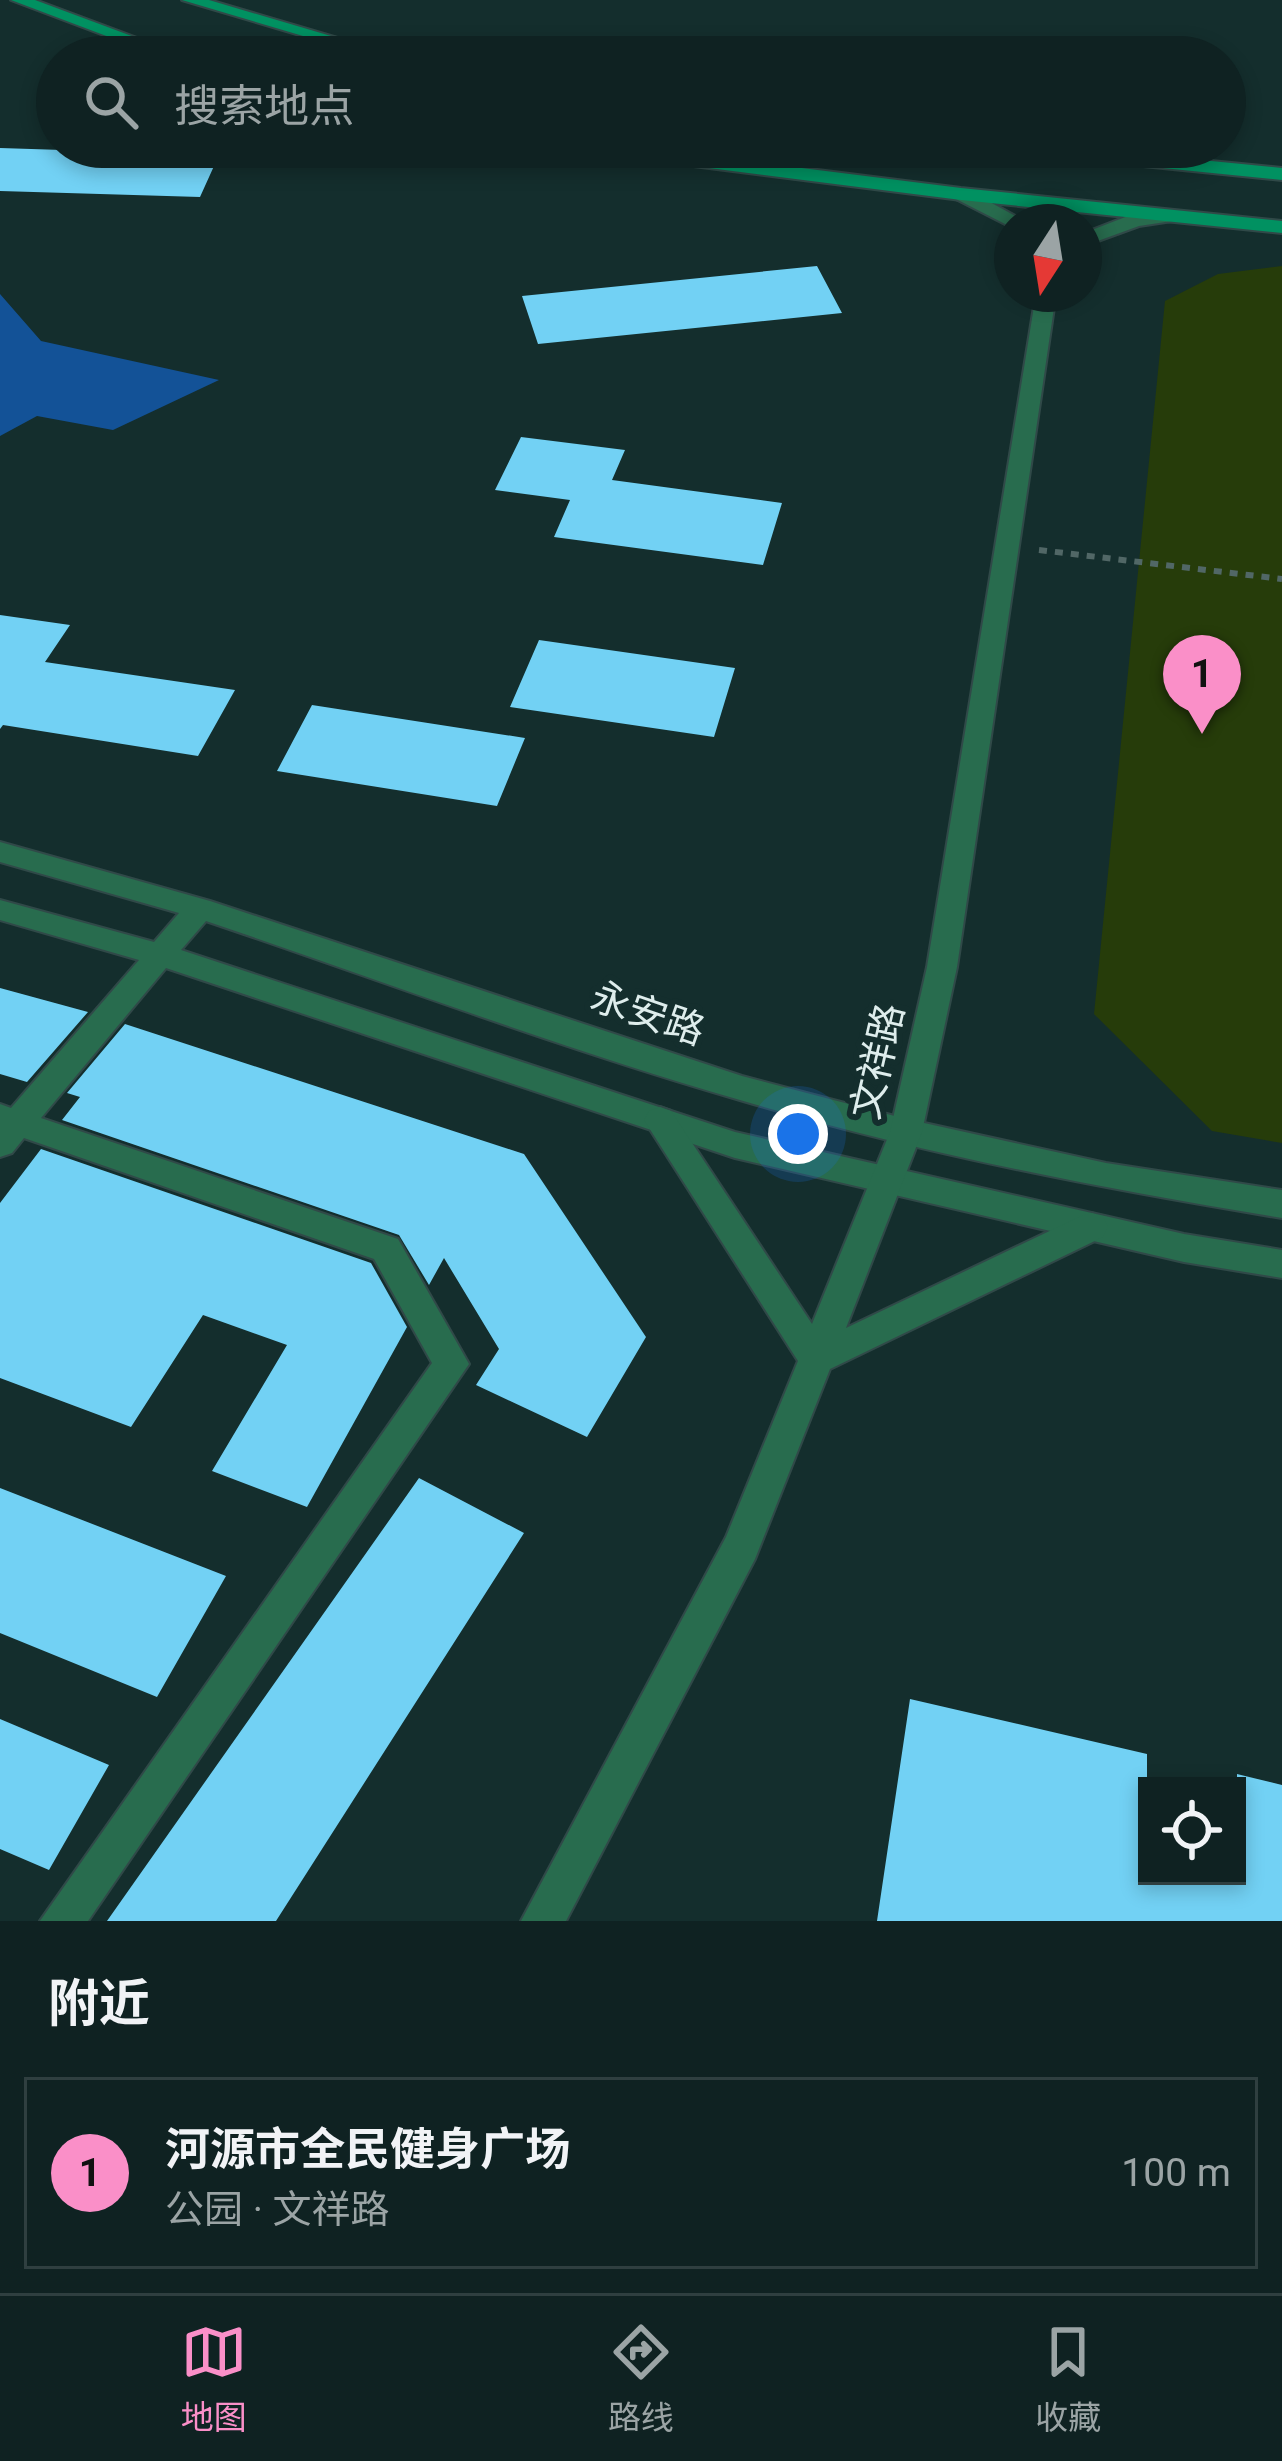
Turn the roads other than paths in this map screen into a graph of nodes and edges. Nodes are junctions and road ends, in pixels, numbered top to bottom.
1 (19, 0) edge
2 (190, 0) edge
3 (120, 36) edge
4 (318, 36) edge
5 (756, 168) edge
6 (1215, 168) edge
7 (1282, 175) edge
8 (961, 194) junction
9 (994, 211) edge
10 (1172, 216) junction
11 (1282, 226) edge
12 (1102, 233) edge
13 (1043, 312) edge
14 (0, 852) edge
15 (200, 908) junction
16 (0, 910) edge
17 (161, 955) junction
18 (660, 1120) dead end
19 (6, 1128) edge
20 (906, 1132) junction
21 (888, 1180) junction
22 (1282, 1204) edge
23 (1091, 1227) junction
24 (1282, 1264) edge
25 (816, 1359) junction
26 (62, 1921) edge
27 (544, 1921) edge

1 - 3 main road
2 - 4 main road
5 - 8 main road
6 - 7 main road
8 - 9 street
8 - 10 main road
10 - 11 main road
10 - 12 street
13 - 20 street, 文祥路
14 - 15 street, 永安路
15 - 17 street
15 - 20 street, 永安路
16 - 17 street
17 - 19 street
17 - 21 street
18 - 25 street
19 - 26 street
20 - 21 street, 文祥路
20 - 22 street, 永安路
21 - 23 street
21 - 25 street, 文祥路
23 - 24 street
23 - 25 street
25 - 27 street, 文祥路

